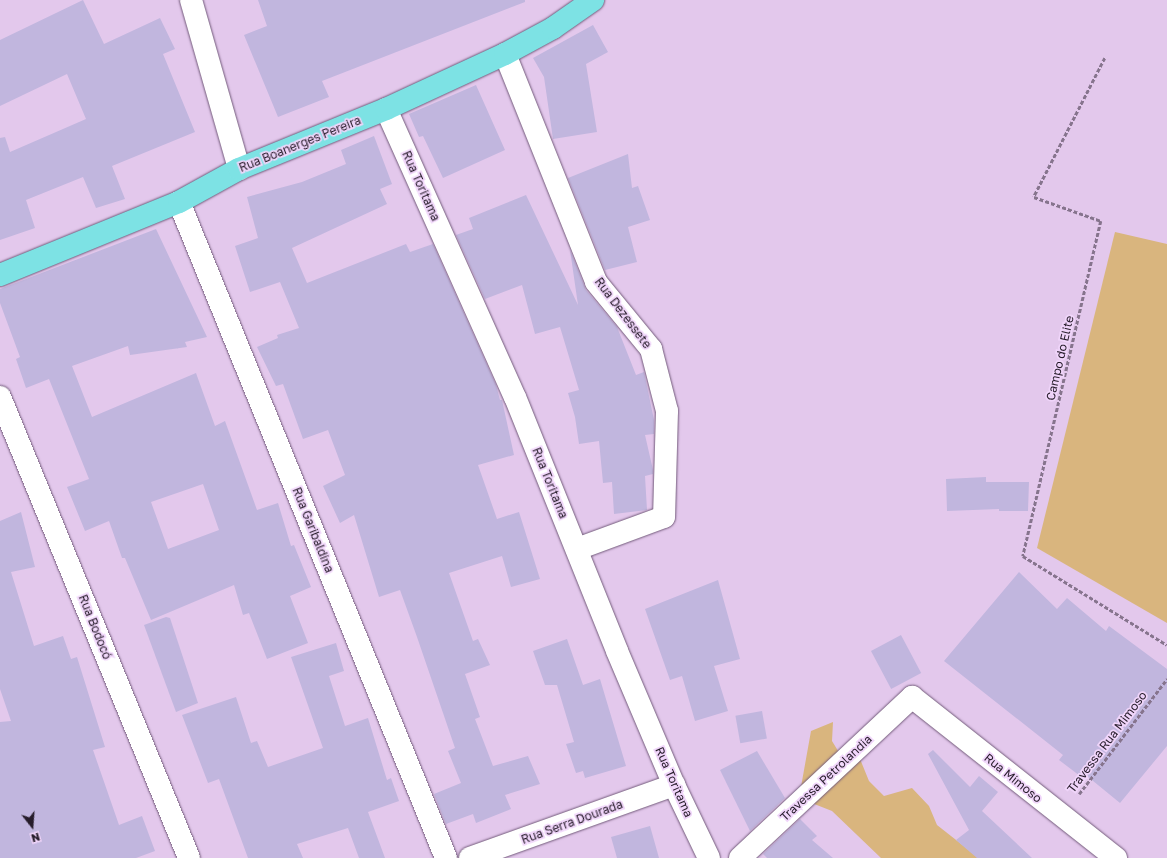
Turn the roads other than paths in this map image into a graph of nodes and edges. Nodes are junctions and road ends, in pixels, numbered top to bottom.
1 (191, 0) edge
2 (593, 0) edge
3 (505, 54) junction
4 (386, 109) junction
5 (238, 169) junction
6 (180, 202) junction
7 (0, 275) edge
8 (0, 397) edge
9 (577, 549) junction
10 (912, 697) joint
11 (674, 785) junction
12 (189, 858) edge
13 (446, 858) edge
14 (470, 858) edge
15 (709, 858) edge
16 (740, 858) edge
17 (1116, 858) edge

1 - 5 street
2 - 3 main road, Rua Boanerges Pereira
3 - 4 main road, Rua Boanerges Pereira
3 - 9 street, Rua Dezessete
4 - 5 main road, Rua Boanerges Pereira
4 - 9 street, Rua Toritama
5 - 6 main road, Rua Boanerges Pereira
6 - 7 main road, Rua Boanerges Pereira
6 - 13 street, Rua Garibaldina
8 - 12 street, Rua Bodocó
9 - 11 street, Rua Toritama
10 - 16 street, Travessa Petrolandia
10 - 17 street, Rua Mimoso
11 - 14 street, Rua Serra Dourada
11 - 15 street, Rua Toritama

